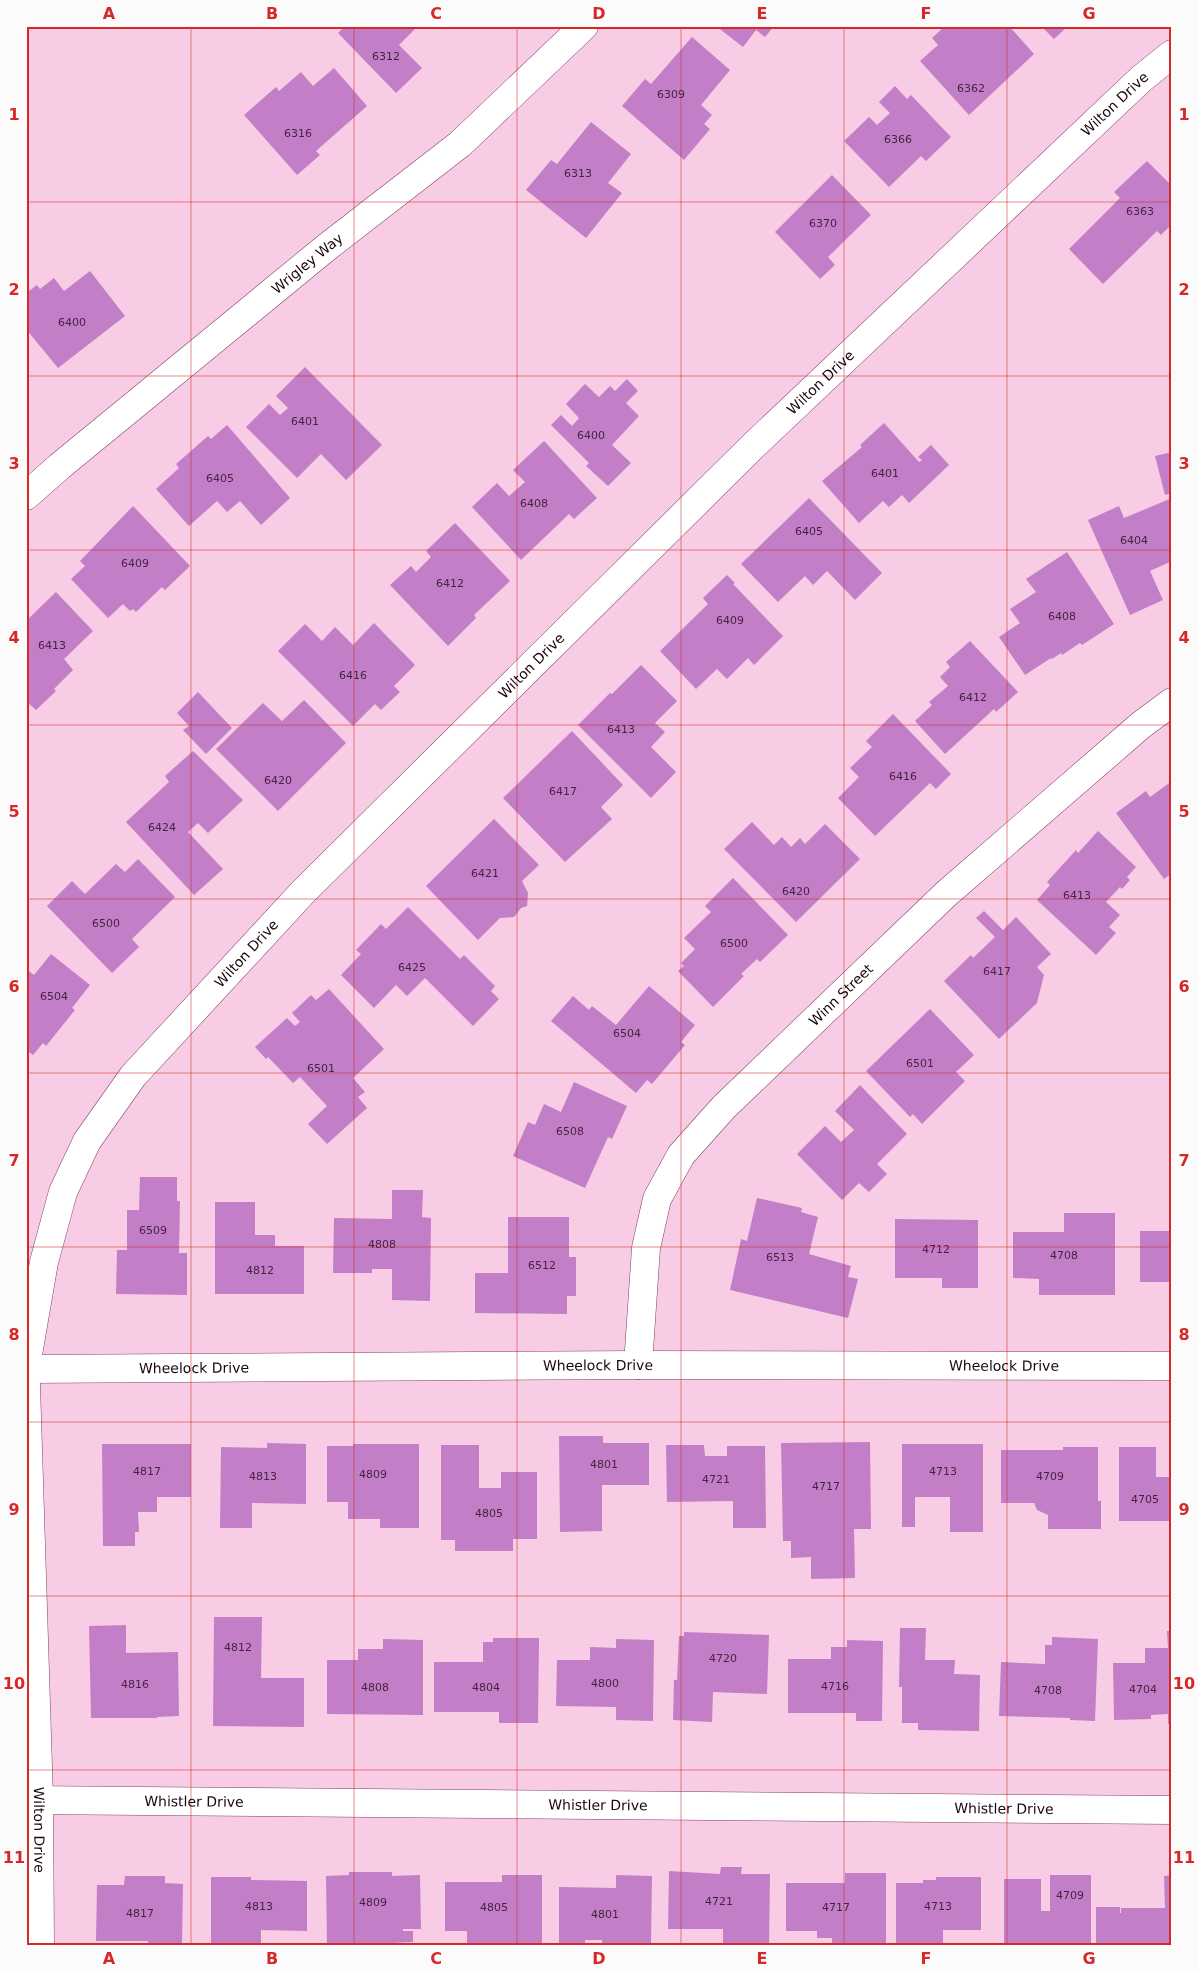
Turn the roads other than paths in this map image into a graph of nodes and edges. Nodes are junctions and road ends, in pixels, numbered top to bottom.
1 (584, 26) edge
2 (1172, 54) edge
3 (26, 496) edge
4 (1172, 702) edge
5 (638, 1365) junction
6 (1172, 1366) edge
7 (26, 1368) edge
8 (26, 1385) edge
9 (33, 1799) edge
10 (1172, 1810) edge
11 (40, 1946) edge

1 - 3 street, Wrigley Way
2 - 7 street, Wilton Drive
4 - 5 street, Winn Street
5 - 6 street, Wheelock Drive
5 - 7 street, Wheelock Drive
8 - 9 street, Wilton Drive
9 - 10 street, Whistler Drive
9 - 11 street, Wilton Drive

